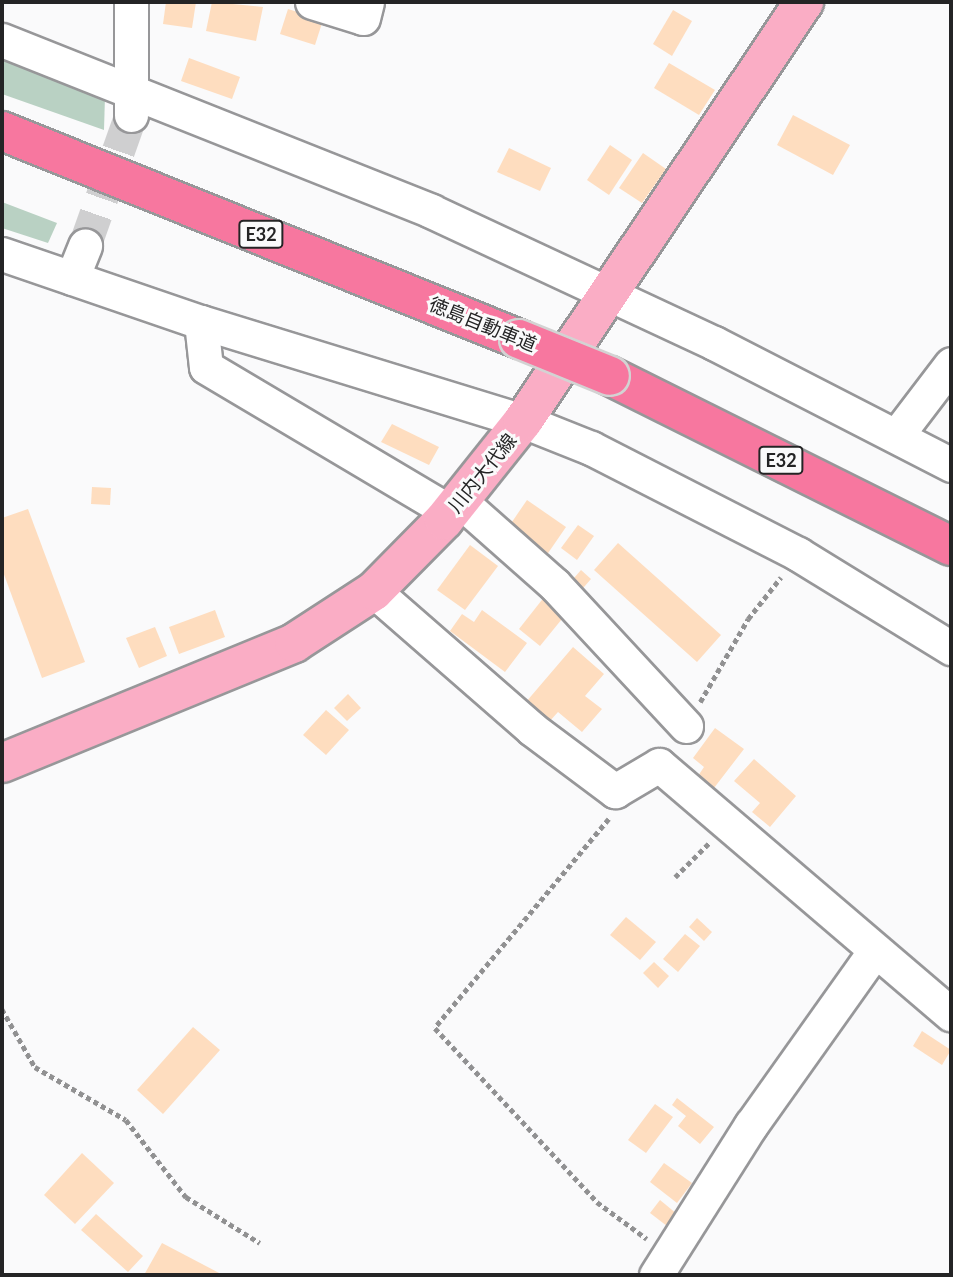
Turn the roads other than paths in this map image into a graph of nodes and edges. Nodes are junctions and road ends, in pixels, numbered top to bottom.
1 (131, 2) edge
2 (312, 2) edge
3 (367, 2) edge
4 (804, 2) edge
5 (2, 40) edge
6 (132, 102) junction
7 (2, 131) edge
8 (85, 245) tunnel mouth
9 (2, 254) edge
10 (72, 278) junction
11 (610, 292) junction
12 (201, 322) junction
13 (951, 364) edge
14 (523, 421) junction
15 (897, 435) junction
16 (951, 465) edge
17 (455, 506) junction
18 (951, 545) edge
19 (374, 591) junction
20 (951, 648) edge
21 (686, 726) road end
22 (2, 763) edge
23 (874, 952) junction
24 (951, 1014) edge
25 (662, 1265) edge

1 - 6 street
2 - 3 street
4 - 11 main road, 川内大代線
5 - 6 street
6 - 11 street
7 - 18 highway, 徳島自動車道 / E32, bridge
8 - 10 street
9 - 10 street
10 - 12 street
11 - 14 main road, 川内大代線
11 - 15 street
12 - 14 street
12 - 17 street
13 - 15 street
14 - 17 main road, 川内大代線
14 - 20 street
15 - 16 street
17 - 19 main road, 川内大代線
17 - 21 street
19 - 22 main road, 川内大代線
19 - 23 street
23 - 24 street
23 - 25 street

